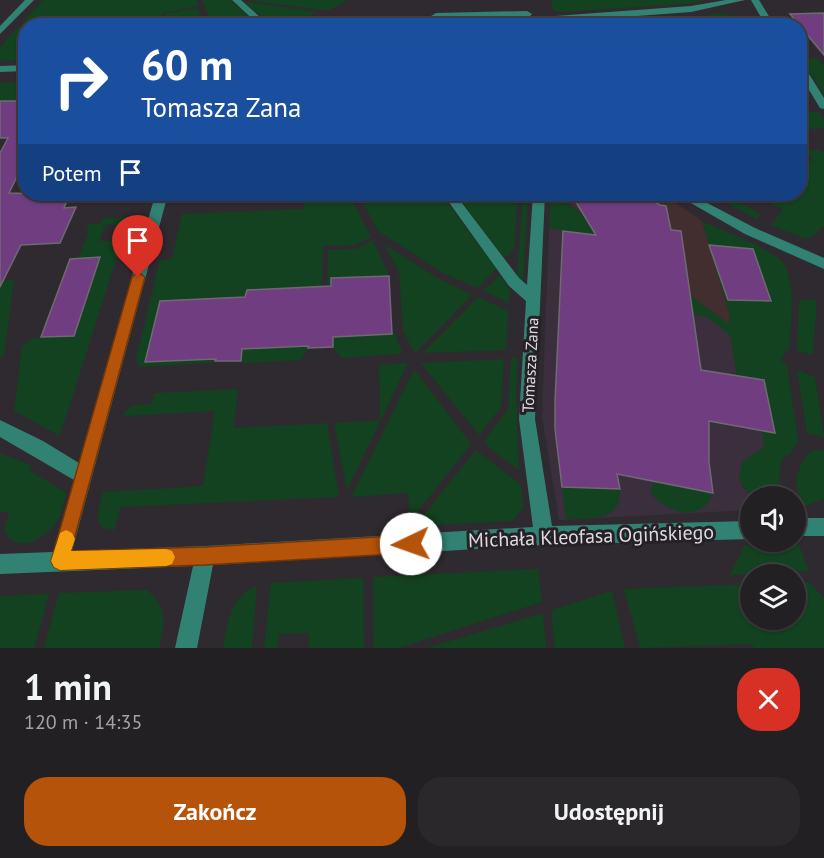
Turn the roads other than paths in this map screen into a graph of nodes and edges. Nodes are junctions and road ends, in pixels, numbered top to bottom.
1 (30, 0) edge
2 (236, 0) edge
3 (741, 0) edge
4 (755, 0) edge
5 (526, 1) edge
6 (436, 15) dead end
7 (257, 18) edge
8 (491, 18) edge
9 (528, 18) edge
10 (558, 18) edge
11 (766, 18) edge
12 (0, 31) edge
13 (18, 68) edge
14 (0, 69) edge
15 (807, 80) edge
16 (824, 106) edge
17 (158, 201) edge
18 (454, 201) edge
19 (539, 201) edge
20 (694, 201) edge
21 (824, 264) edge
22 (533, 298) junction
23 (0, 428) edge
24 (84, 476) junction
25 (824, 527) edge
26 (806, 528) edge
27 (740, 530) edge
28 (544, 536) junction
29 (205, 556) junction
30 (60, 561) junction
31 (0, 564) edge
32 (186, 648) edge

1 - 12 street
2 - 7 street
3 - 10 street
4 - 11 street
5 - 9 street
6 - 8 street
13 - 14 street
15 - 16 street
17 - 24 street
18 - 22 street
19 - 22 street, Tomasza Zana
20 - 21 street
22 - 28 street, Tomasza Zana
23 - 24 street
24 - 30 street
25 - 26 street
27 - 28 street, Michała Kleofasa Ogińskiego
28 - 29 street, Michała Kleofasa Ogińskiego
29 - 30 street, Michała Kleofasa Ogińskiego
29 - 32 street
30 - 31 street, Michała Kleofasa Ogińskiego

